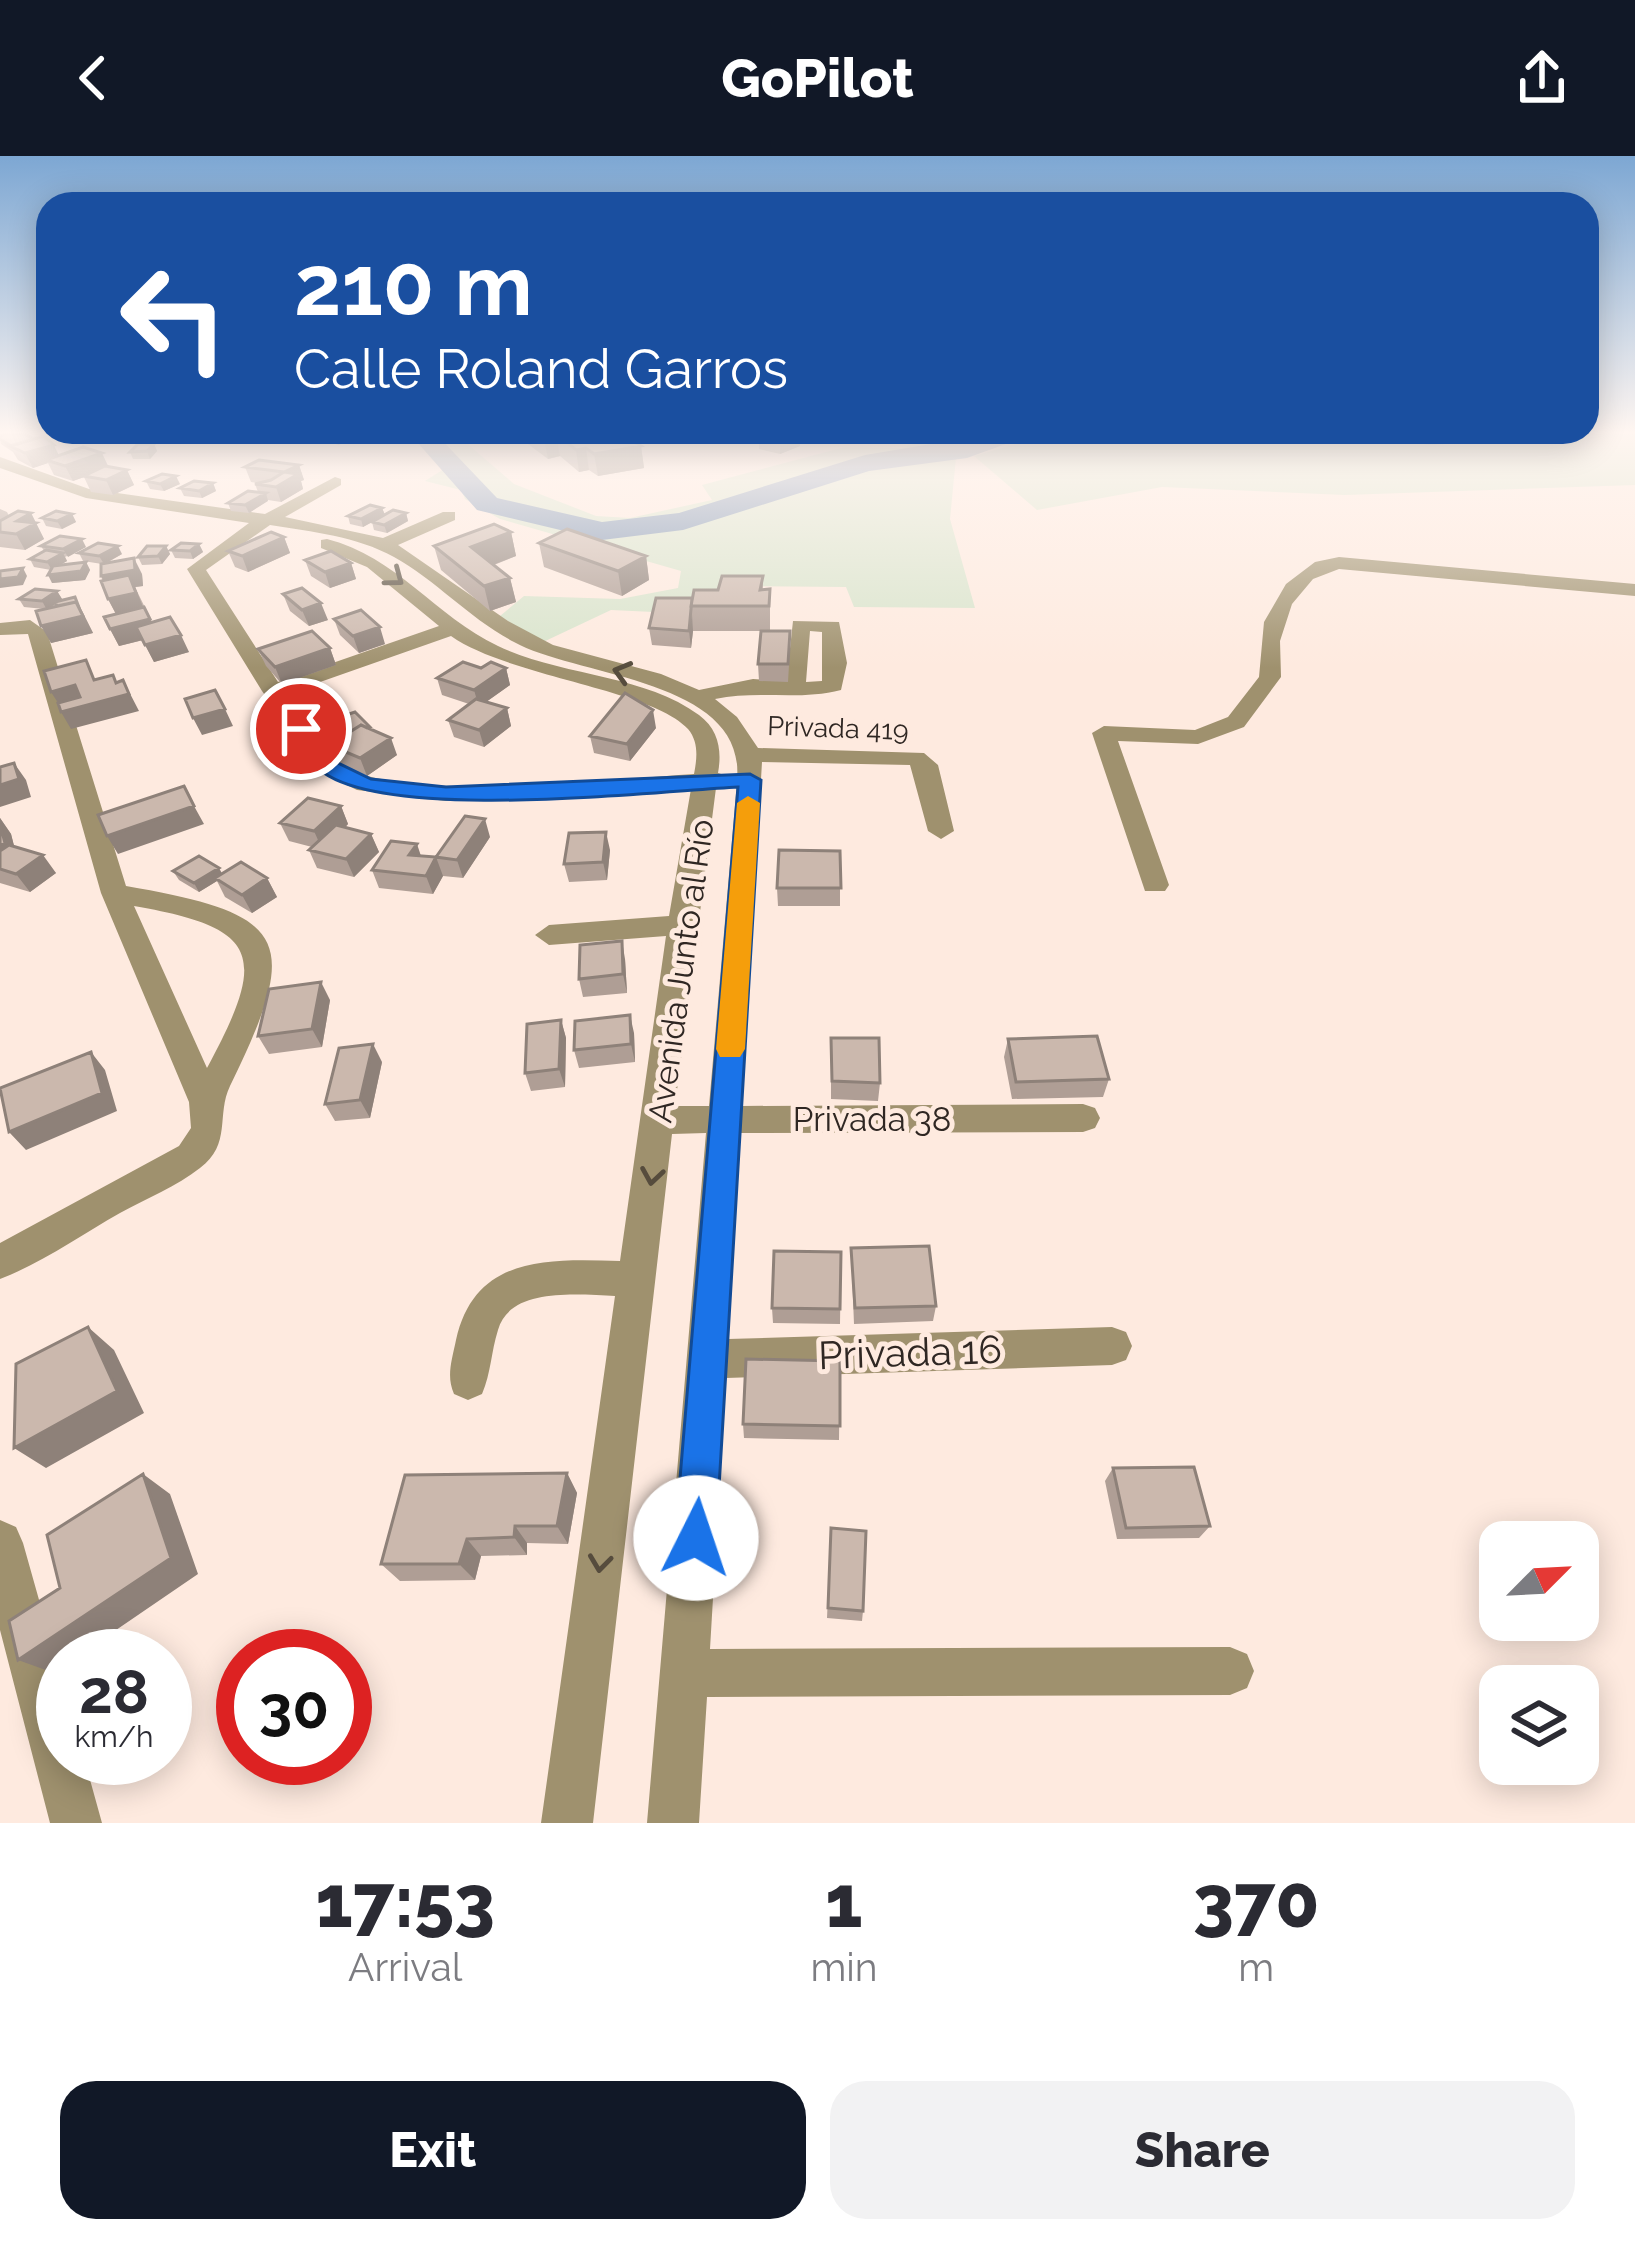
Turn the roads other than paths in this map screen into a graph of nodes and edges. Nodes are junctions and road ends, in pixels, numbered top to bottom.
1 (110, 512) edge
2 (281, 512) edge
3 (449, 516) dead end
4 (261, 523) junction
5 (385, 544) junction
6 (1635, 590) edge
7 (0, 629) edge
8 (451, 629) junction
9 (550, 662) junction
10 (788, 688) dead end
11 (273, 691) junction
12 (694, 698) junction
13 (751, 768) junction
14 (709, 780) junction
15 (941, 831) dead end
16 (1155, 884) dead end
17 (115, 893) junction
18 (682, 925) junction
19 (549, 935) dead end
20 (206, 1102) junction
21 (1083, 1118) dead end
22 (661, 1120) junction
23 (725, 1120) junction
24 (0, 1262) edge
25 (635, 1279) junction
26 (1112, 1346) dead end
27 (709, 1359) junction
28 (468, 1380) dead end
29 (0, 1543) edge
30 (1230, 1671) dead end
31 (686, 1673) junction
32 (76, 1823) edge
33 (568, 1823) edge
34 (673, 1823) edge

1 - 4 street, Avenida Junto al Río
2 - 4 street
3 - 5 street
4 - 5 street, Avenida Junto al Río
4 -> 8 street, Avenida Junto al Río
4 - 11 street
5 - 9 street, Avenida Junto al Río
6 - 16 street
7 - 17 street
8 - 9 street, Avenida Junto al Río
8 - 11 street
12 -> 9 street, Avenida Junto al Río
9 - 14 street, Avenida Junto al Río
10 - 12 street
11 - 14 street
12 - 13 street, Avenida Junto al Río
13 - 14 street
13 - 15 street, Privada 419
13 - 23 street, Avenida Junto al Río
14 - 18 street, Avenida Junto al Río
17 - 20 street
17 - 20 street
18 - 19 street
18 - 22 street, Avenida Junto al Río
20 - 24 street
21 - 23 street, Privada 38
22 - 23 street, Privada 38
22 -> 25 street, Avenida Junto al Río
23 - 27 street, Avenida Junto al Río
25 - 28 street
25 -> 33 street, Avenida Junto al Río
26 - 27 street, Privada 16
27 - 31 street, Avenida Junto al Río
29 - 32 street
30 - 31 street
31 - 34 street, Avenida Junto al Río

